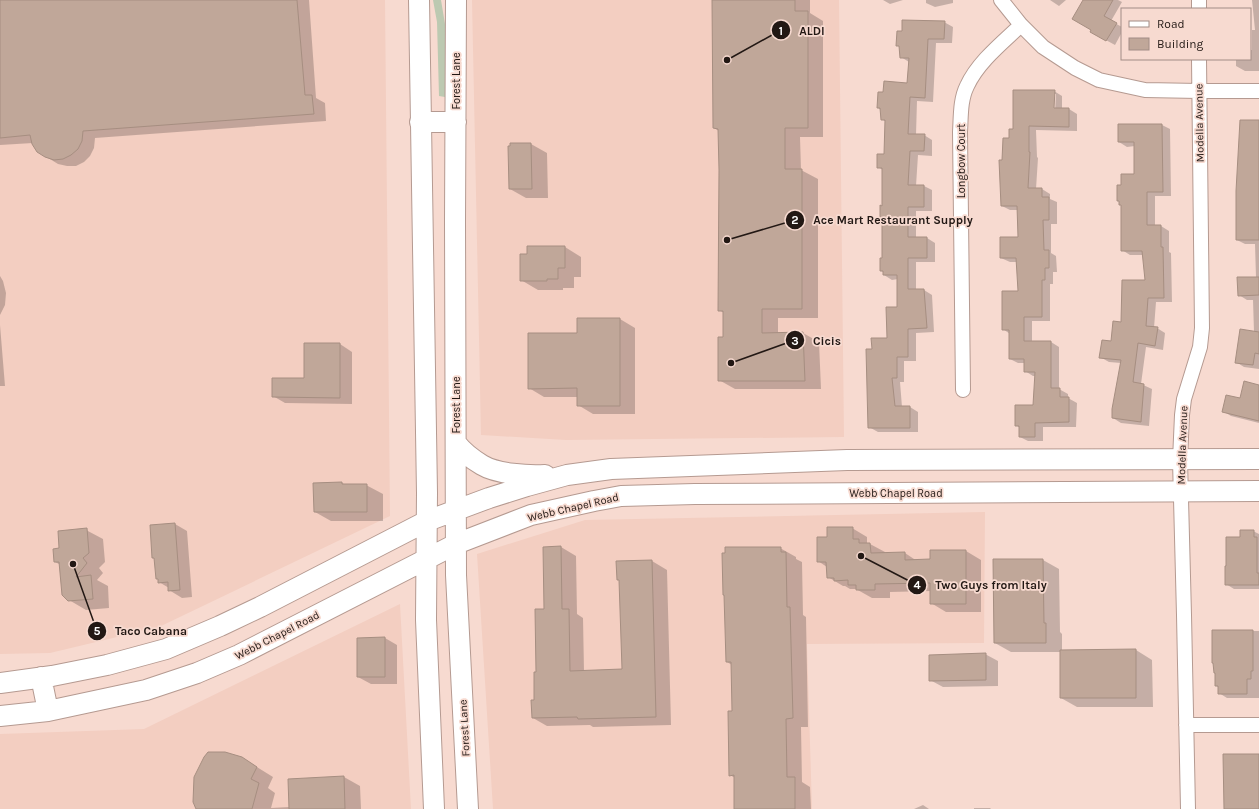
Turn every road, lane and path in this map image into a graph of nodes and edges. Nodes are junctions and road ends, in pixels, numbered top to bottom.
1 (419, 0) edge
2 (456, 0) edge
3 (1001, 0) edge
4 (1021, 25) junction
5 (1199, 60) edge
6 (1199, 91) junction
7 (1259, 91) edge
8 (420, 122) junction
9 (456, 122) junction
10 (456, 309) junction
11 (424, 310) junction
12 (963, 390) dead end
13 (456, 443) junction
14 (1259, 459) edge
15 (1180, 460) junction
16 (691, 465) junction
17 (567, 475) junction
18 (1259, 491) edge
19 (1180, 492) junction
20 (695, 494) junction
21 (456, 510) junction
22 (427, 521) junction
23 (456, 544) junction
24 (426, 558) junction
25 (41, 677) junction
26 (0, 683) edge
27 (48, 711) junction
28 (0, 716) edge
29 (1186, 725) junction
30 (1259, 725) edge
31 (434, 809) edge
32 (468, 809) edge
33 (1188, 809) edge

1 - 8 main road
2 - 9 main road, Forest Lane
3 - 4 street
4 - 6 street
4 - 12 street, Longbow Court
5 - 6 street, Modella Avenue
6 - 7 street
6 - 15 street, Modella Avenue
8 - 9 main road
8 - 11 main road
9 - 10 main road, Forest Lane
10 - 11 main road
10 - 13 main road, Forest Lane
11 - 22 main road
13 - 17 main road
13 - 21 main road, Forest Lane
14 - 15 main road
15 - 16 main road
15 - 19 street, Modella Avenue
16 - 17 main road
16 - 20 main road
17 - 21 main road
18 - 19 main road, Webb Chapel Road
19 - 20 main road, Webb Chapel Road
19 - 29 street, Modella Avenue
20 - 23 main road, Webb Chapel Road
21 - 22 main road
21 - 23 main road, Forest Lane
22 - 24 main road
22 - 25 main road
23 - 24 main road, Webb Chapel Road
23 - 32 main road, Forest Lane
24 - 27 main road, Webb Chapel Road
24 - 31 main road
25 - 26 main road
25 - 27 main road
27 - 28 main road, Webb Chapel Road
29 - 30 street
29 - 33 street, Modella Avenue

